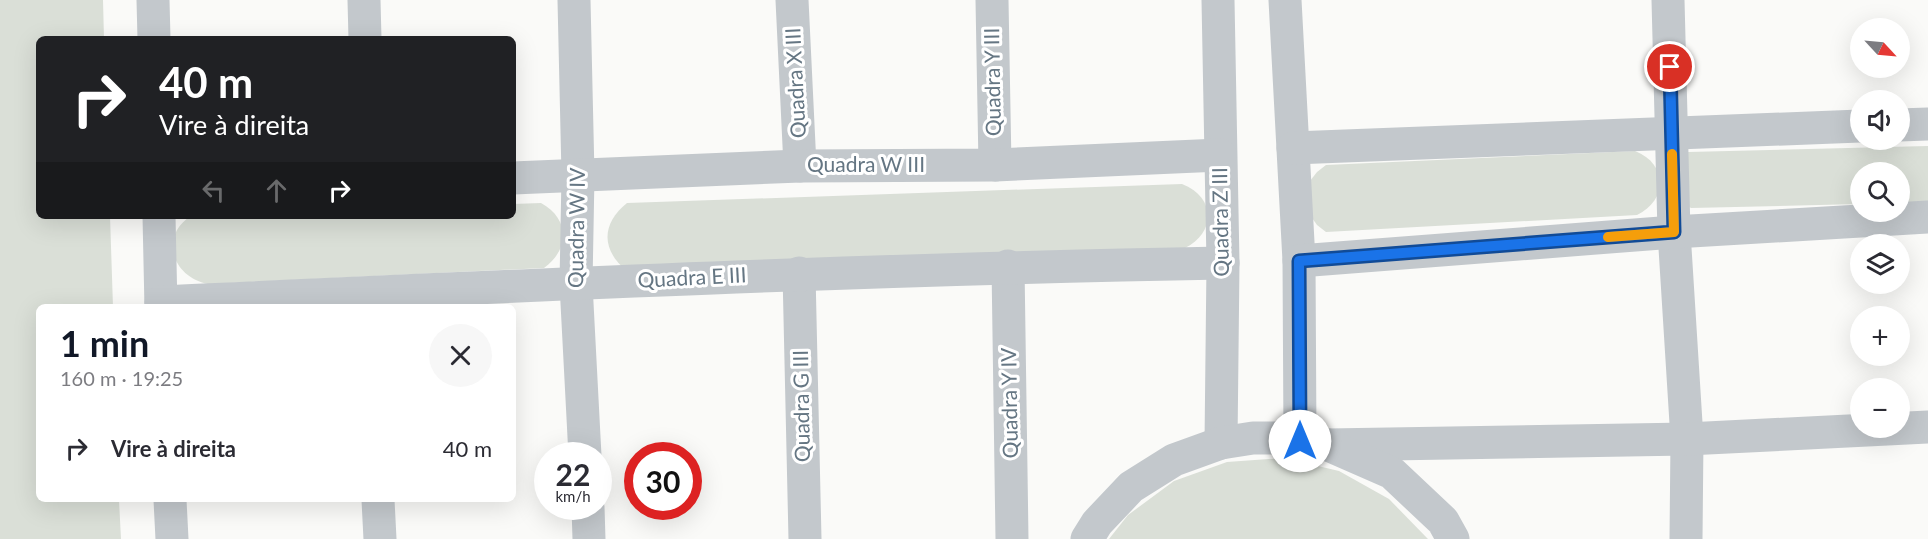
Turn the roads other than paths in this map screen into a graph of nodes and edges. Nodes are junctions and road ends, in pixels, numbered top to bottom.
1 (153, 0) edge
2 (364, 0) edge
3 (574, 0) edge
4 (792, 0) edge
5 (992, 0) edge
6 (1218, 0) edge
7 (1285, 0) edge
8 (1668, 0) edge
9 (154, 36) edge
10 (365, 36) edge
11 (1928, 124) edge
12 (1910, 125) edge
13 (1850, 126) edge
14 (1672, 134) junction
15 (1293, 148) junction
16 (1220, 155) junction
17 (800, 165) junction
18 (995, 165) junction
19 (578, 175) junction
20 (516, 178) edge
21 (1928, 217) edge
22 (159, 219) edge
23 (1674, 232) junction
24 (1299, 261) junction
25 (1223, 263) junction
26 (1008, 267) junction
27 (799, 273) junction
28 (576, 284) junction
29 (367, 300) edge
30 (161, 304) edge
31 (202, 304) edge
32 (1928, 427) edge
33 (1687, 439) junction
34 (584, 442) edge
35 (1221, 443) junction
36 (1314, 443) junction
37 (170, 502) edge
38 (378, 502) edge
39 (589, 520) edge
40 (172, 539) edge
41 (380, 539) edge
42 (590, 539) edge
43 (805, 539) edge
44 (1012, 539) edge
45 (1087, 539) edge
46 (1453, 539) edge
47 (1686, 539) edge

1 - 9 street
2 - 10 street
3 - 19 street, Quadra W IV
4 - 17 street, Quadra X III
5 - 18 street, Quadra Y III
6 - 16 street, Quadra Z III
7 - 15 street
8 - 14 street
11 - 12 street
13 - 14 street
14 - 15 street
14 - 23 street
15 - 24 street
16 - 18 street, Quadra W III
16 - 25 street, Quadra Z III
17 - 18 street, Quadra W III
17 - 19 street, Quadra W III
19 - 20 street, Quadra W III
19 - 28 street, Quadra W IV
21 - 23 street
22 - 30 street
23 - 24 street
23 - 33 street
24 - 36 street
25 - 26 street, Quadra E III
25 - 35 street, Quadra Z III
26 - 27 street, Quadra E III
26 - 44 street, Quadra Y IV
27 - 28 street, Quadra E III
27 - 43 street, Quadra G III
28 - 29 street, Quadra E III
28 - 34 street, Quadra W IV
29 - 31 street, Quadra E III
32 - 33 street
33 - 36 street
33 - 47 street
35 - 36 street
35 - 45 street
36 - 46 street
37 - 40 street
38 - 41 street
39 - 42 street

